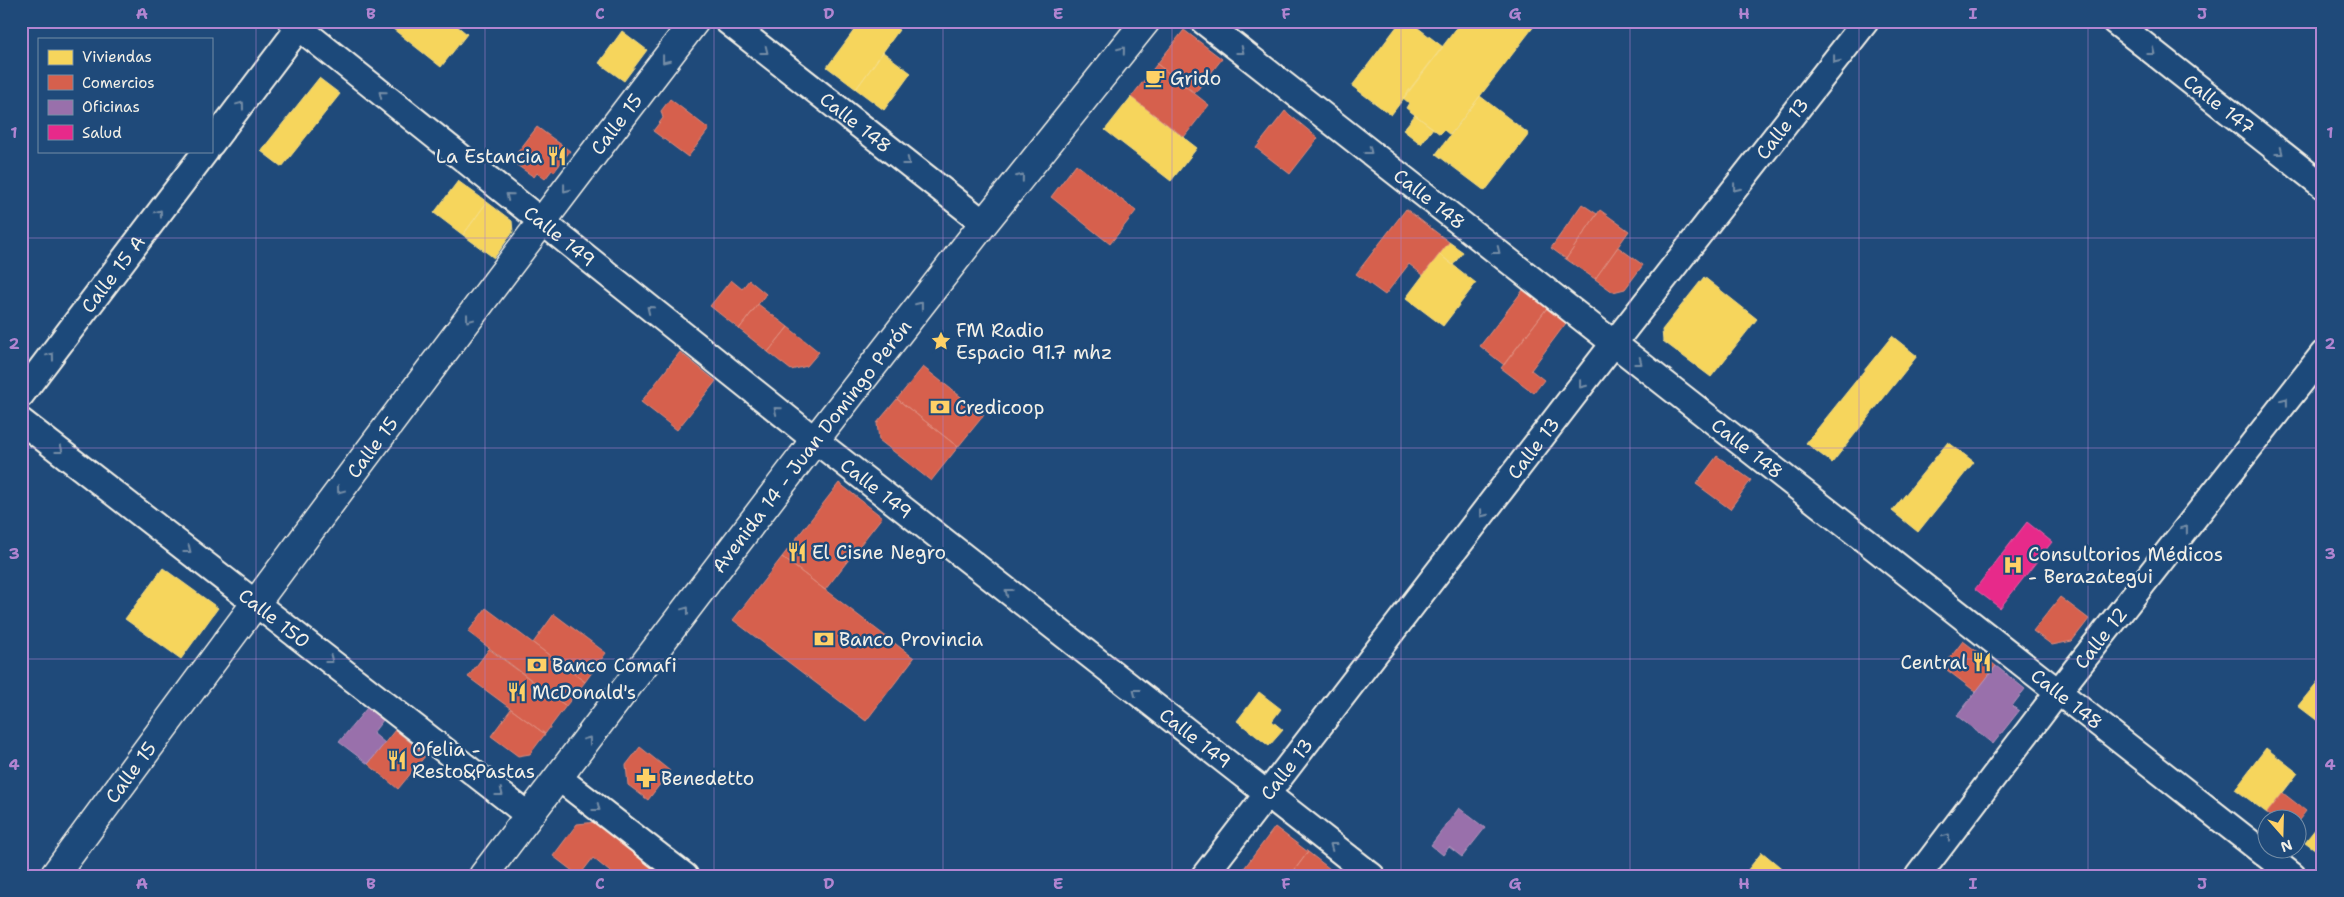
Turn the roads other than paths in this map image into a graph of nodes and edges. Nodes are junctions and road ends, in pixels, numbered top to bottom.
1 (695, 21) edge
2 (727, 21) edge
3 (1146, 21) edge
4 (1202, 21) edge
5 (1866, 21) edge
6 (2114, 21) edge
7 (298, 23) edge
8 (212, 143) edge
9 (205, 152) edge
10 (2323, 186) edge
11 (541, 222) junction
12 (984, 223) junction
13 (1614, 343) junction
14 (2323, 354) edge
15 (21, 395) edge
16 (21, 420) edge
17 (815, 440) junction
18 (256, 602) junction
19 (2058, 692) junction
20 (558, 778) junction
21 (1266, 794) junction
22 (528, 815) junction
23 (54, 876) edge
24 (483, 876) edge
25 (685, 876) edge
26 (1204, 876) edge
27 (1372, 876) edge
28 (1918, 876) edge
29 (2293, 876) edge

1 -> 11 main road, Calle 15
2 -> 12 street, Calle 148
12 -> 3 main road, Avenida 14 - Juan Domingo Perón
4 -> 13 street, Calle 148
5 -> 13 street, Calle 13
6 -> 10 street, Calle 147
8 -> 7 street
11 -> 7 street, Calle 149
15 -> 9 street, Calle 15 A
17 -> 11 street, Calle 149
11 -> 18 main road, Calle 15
17 -> 12 main road, Avenida 14 - Juan Domingo Perón
13 -> 19 street, Calle 148
13 -> 21 street, Calle 13
19 -> 14 street, Calle 12
16 -> 18 street, Calle 150
20 -> 17 main road, Avenida 14 - Juan Domingo Perón
21 -> 17 street, Calle 149
18 -> 22 street, Calle 150
18 - 23 main road, Calle 15
28 -> 19 street, Calle 12
19 - 29 street, Calle 148
20 - 22 main road, Avenida 14 - Juan Domingo Perón
20 -> 25 street
21 - 26 street, Calle 13
27 -> 21 street, Calle 149
22 - 24 main road, Avenida 14 - Juan Domingo Perón

